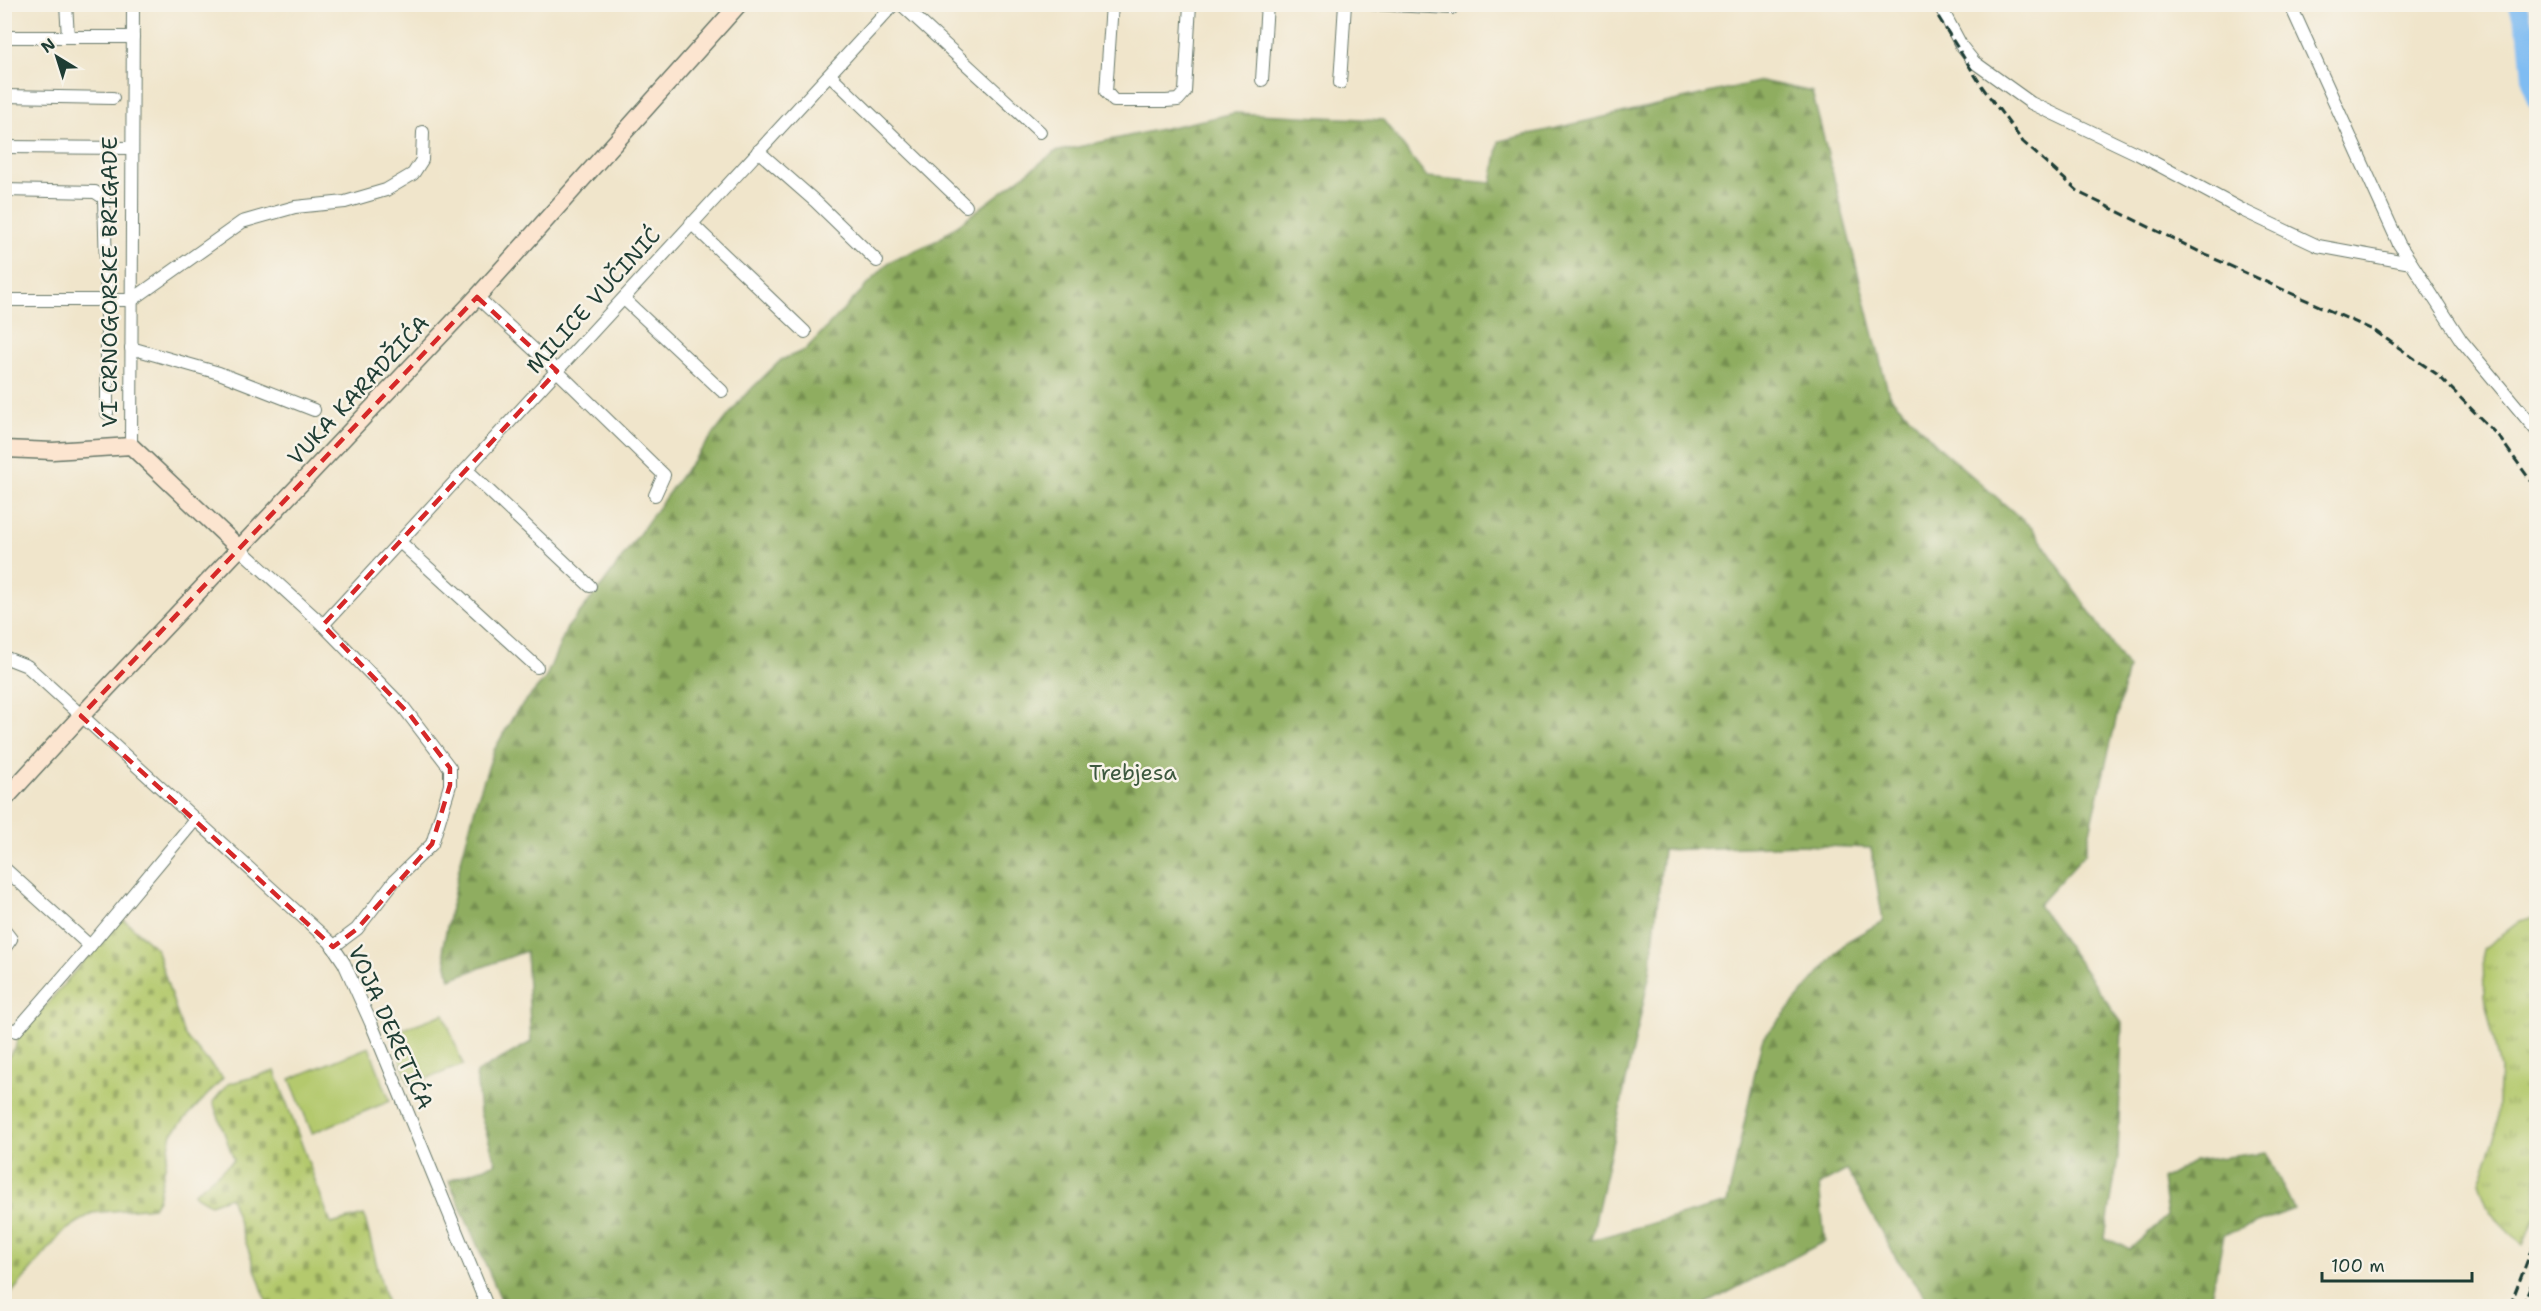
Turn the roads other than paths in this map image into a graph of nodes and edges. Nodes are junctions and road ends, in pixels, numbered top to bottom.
1 (66, 4) edge
2 (133, 4) edge
3 (739, 4) edge
4 (894, 4) edge
5 (901, 4) edge
6 (1112, 4) edge
7 (1190, 4) edge
8 (1267, 4) edge
9 (1345, 4) edge
10 (1370, 4) edge
11 (1940, 4) edge
12 (2290, 4) edge
13 (1452, 8) dead end
14 (4, 37) edge
15 (68, 37) junction
16 (133, 37) junction
17 (830, 75) junction
18 (1262, 80) dead end
19 (1340, 82) dead end
20 (4, 96) edge
21 (114, 98) dead end
22 (423, 132) dead end
23 (1040, 132) dead end
24 (4, 147) edge
25 (132, 148) junction
26 (758, 151) junction
27 (4, 190) edge
28 (966, 206) dead end
29 (691, 223) junction
30 (877, 261) dead end
31 (2411, 263) junction
32 (477, 297) junction
33 (624, 298) junction
34 (4, 300) edge
35 (107, 300) junction
36 (132, 300) junction
37 (805, 332) dead end
38 (131, 348) junction
39 (558, 371) junction
40 (722, 391) dead end
41 (314, 410) dead end
42 (108, 413) dead end
43 (2536, 430) edge
44 (131, 446) junction
45 (4, 449) edge
46 (467, 470) junction
47 (656, 495) dead end
48 (400, 542) junction
49 (240, 549) junction
50 (590, 586) dead end
51 (323, 625) junction
52 (4, 657) edge
53 (537, 667) dead end
54 (81, 716) junction
55 (5, 799) edge
56 (195, 820) junction
57 (4, 868) edge
58 (4, 930) edge
59 (90, 946) junction
60 (333, 947) junction
61 (4, 949) edge
62 (10, 1029) edge
63 (487, 1306) edge

1 - 15 street
2 - 16 street, VI CRNOGORSKE BRIGADE
3 - 32 street, VUKA KARADŽIĆA
4 - 17 street, MILICE VUČINIĆ
5 - 23 street
6 - 7 street
8 - 18 street
9 - 19 street
10 - 13 street
11 - 31 street
12 - 31 street
14 - 15 street
15 - 16 street
16 - 25 street, VI CRNOGORSKE BRIGADE
17 - 26 street, MILICE VUČINIĆ
17 - 28 street
20 - 21 street
22 - 36 street
24 - 25 street
25 - 36 street, VI CRNOGORSKE BRIGADE
26 - 29 street, MILICE VUČINIĆ
26 - 30 street
27 - 35 street
29 - 33 street, MILICE VUČINIĆ
29 - 37 street
31 - 43 street
32 - 39 street
32 - 49 street, VUKA KARADŽIĆA
33 - 39 street, MILICE VUČINIĆ
33 - 40 street
34 - 35 street
35 - 36 street
35 - 42 street
36 - 38 street, VI CRNOGORSKE BRIGADE
38 - 41 street
38 - 44 street, VI CRNOGORSKE BRIGADE
39 - 46 street, MILICE VUČINIĆ
39 - 47 street
44 - 45 street
44 - 49 street, VI CRNOGORSKE BRIGADE
46 - 48 street, MILICE VUČINIĆ
46 - 50 street
48 - 51 street, MILICE VUČINIĆ
48 - 53 street
49 - 51 street
49 - 54 street, VUKA KARADŽIĆA
51 - 60 street
52 - 54 street, VOJA DERETIĆA
54 - 55 street, VUKA KARADŽIĆA
54 - 56 street, VOJA DERETIĆA
56 - 59 street
56 - 60 street, VOJA DERETIĆA
57 - 59 street
58 - 61 street
59 - 62 street
60 - 63 street, VOJA DERETIĆA

